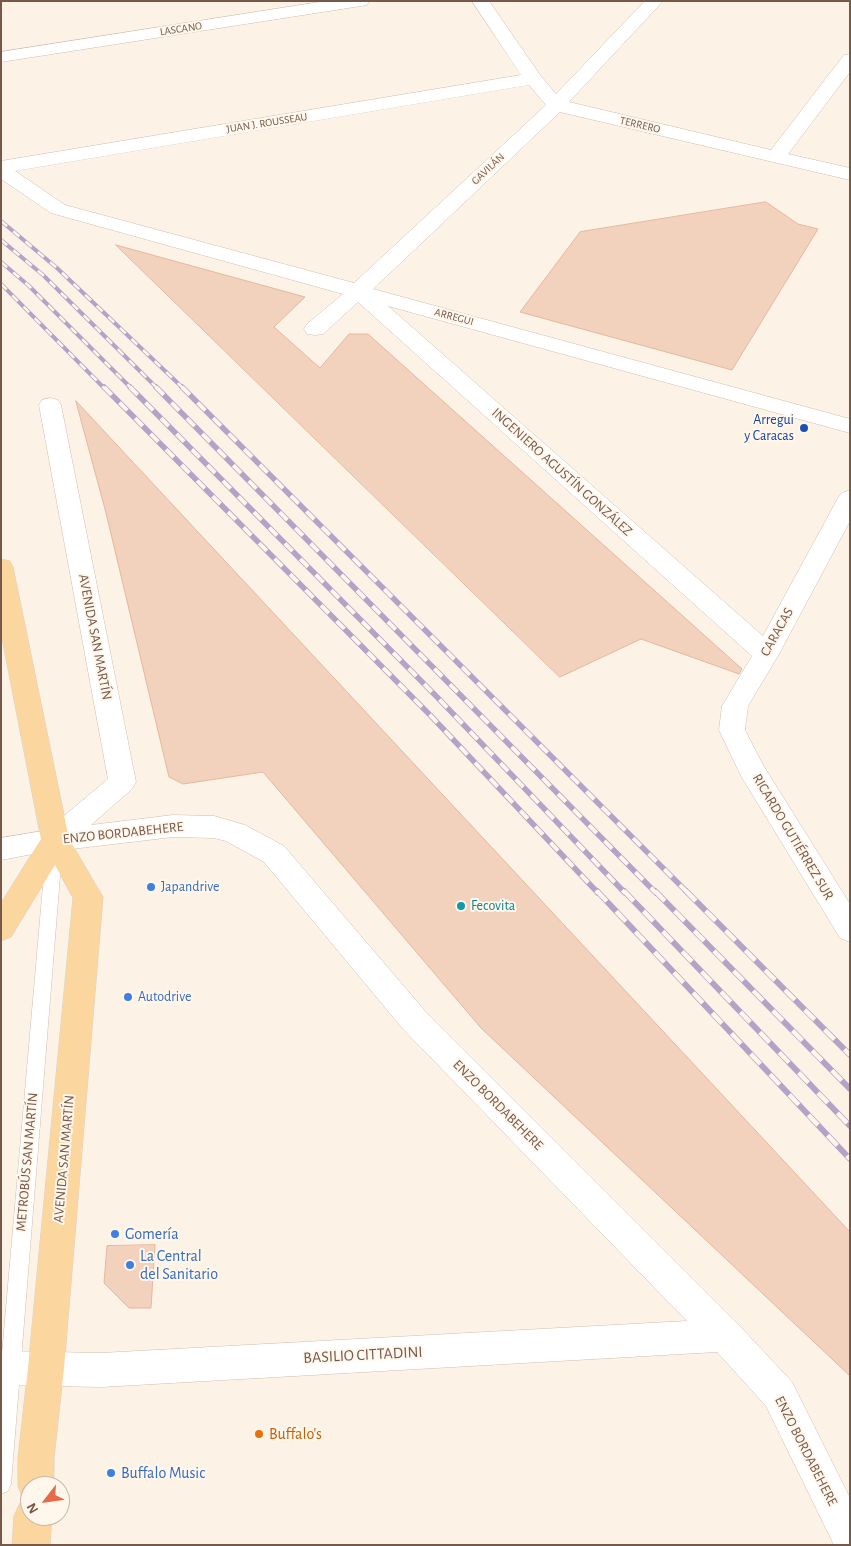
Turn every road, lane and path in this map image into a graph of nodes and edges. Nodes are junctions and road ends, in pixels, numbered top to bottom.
1 (361, 1) edge
2 (480, 1) edge
3 (655, 1) edge
4 (1, 57) edge
5 (850, 59) edge
6 (533, 78) junction
7 (556, 105) junction
8 (775, 157) junction
9 (1, 168) edge
10 (850, 174) edge
11 (358, 291) junction
12 (315, 329) dead end
13 (50, 405) dead end
14 (850, 426) edge
15 (850, 498) edge
16 (1, 567) edge
17 (766, 654) junction
18 (751, 769) joint
19 (55, 840) junction
20 (1, 849) edge
21 (1, 929) edge
22 (850, 930) edge
23 (725, 1335) junction
24 (6, 1368) edge
25 (46, 1368) junction
26 (36, 1476) edge
27 (1, 1484) edge
28 (32, 1526) edge
29 (850, 1538) edge
30 (31, 1545) edge

1 - 4 street, LASCANO
2 - 6 street
3 - 7 street, GAVILÁN
5 - 8 street
6 - 7 street
6 - 9 street, JUAN J. ROUSSEAU
7 - 8 street, TERRERO
7 - 11 street, GAVILÁN
8 - 10 street, TERRERO
9 - 11 street, ARREGUI
11 - 12 street, GAVILÁN
11 - 14 street, ARREGUI
11 - 17 street, INGENIERO AGUSTÍN GONZÁLEZ
13 - 19 street, AVENIDA SAN MARTÍN
15 - 17 street, CARACAS
16 - 19 main road, AVENIDA SAN MARTÍN
17 - 18 street, CARACAS
18 - 22 street, RICARDO GUTIÉRREZ SUR
19 - 20 street, ENZO BORDABEHERE
19 - 21 main road, AVENIDA SAN MARTÍN
19 - 23 street, ENZO BORDABEHERE
19 - 24 lane, METROBÚS SAN MARTÍN
19 - 25 main road, AVENIDA SAN MARTÍN
23 - 25 street, BASILIO CITTADINI
23 - 29 street, ENZO BORDABEHERE
24 - 25 street, BASILIO CITTADINI
24 - 27 lane, METROBÚS SAN MARTÍN
25 - 26 main road, AVENIDA SAN MARTÍN
28 - 30 main road

